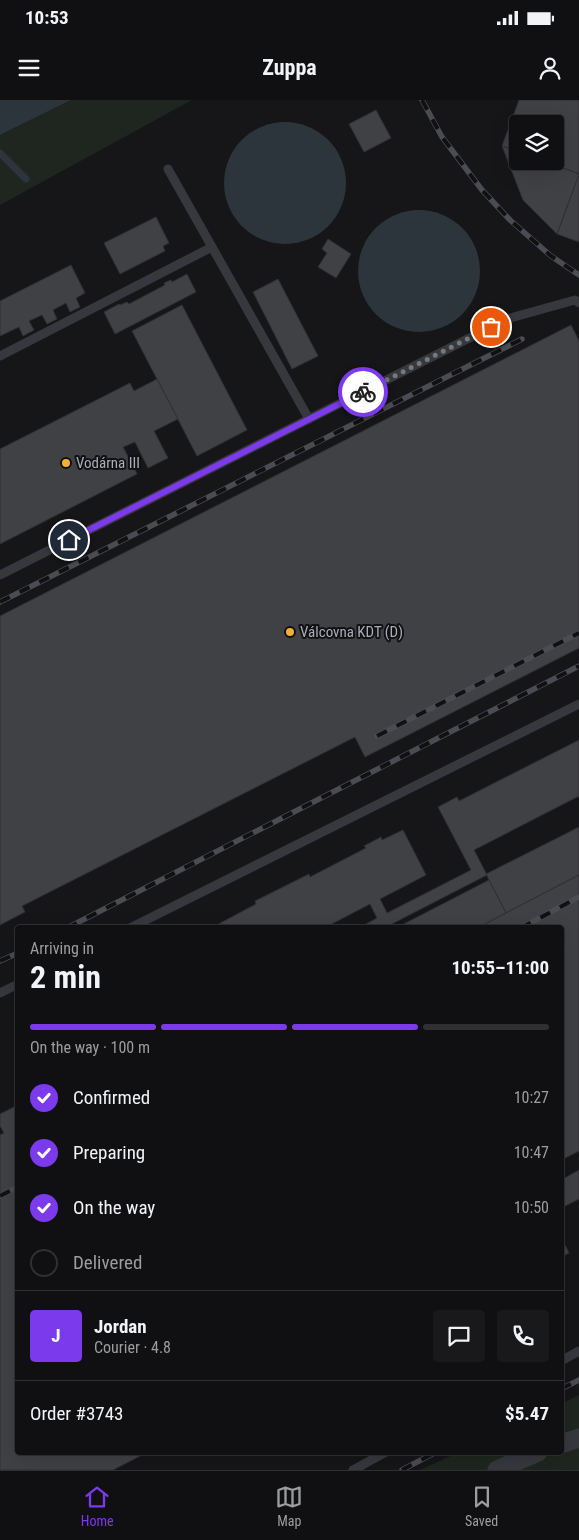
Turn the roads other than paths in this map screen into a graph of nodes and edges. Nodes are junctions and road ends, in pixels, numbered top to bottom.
1 (168, 169) dead end
2 (212, 247) junction
3 (579, 303) edge
4 (0, 356) edge
5 (309, 419) junction
6 (0, 575) edge
7 (579, 704) edge
8 (136, 925) edge
9 (15, 985) edge
10 (0, 992) edge
11 (579, 1351) edge
12 (564, 1359) edge
13 (579, 1438) edge
14 (564, 1443) edge
15 (380, 1455) edge
16 (531, 1455) edge
17 (353, 1470) edge
18 (497, 1470) edge

1 - 2 lane
2 - 4 lane
2 - 5 lane
3 - 5 lane
5 - 6 lane
7 - 8 lane
9 - 10 lane
11 - 12 lane
13 - 14 street
15 - 17 lane
16 - 18 street

